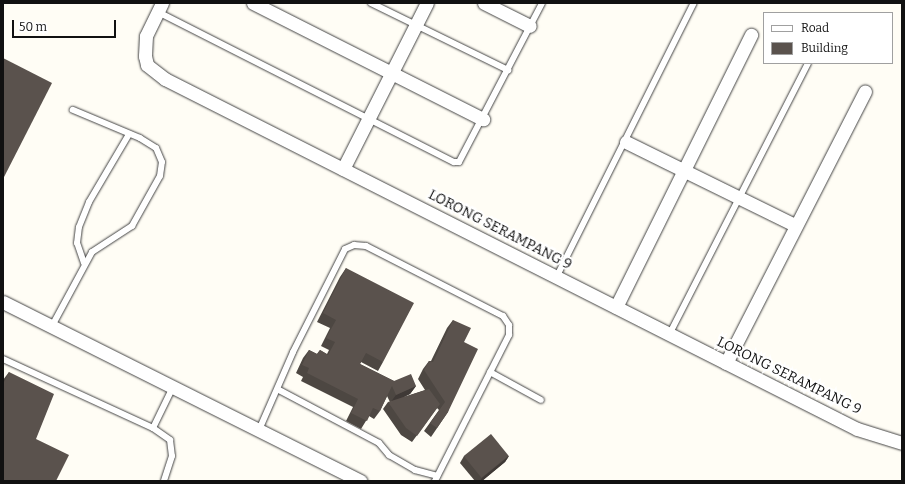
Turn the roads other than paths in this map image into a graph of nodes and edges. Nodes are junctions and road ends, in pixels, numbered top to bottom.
1 (253, 3) edge
2 (371, 3) edge
3 (427, 3) edge
4 (484, 3) edge
5 (542, 3) edge
6 (694, 3) edge
7 (160, 8) edge
8 (416, 25) junction
9 (530, 26) junction
10 (751, 35) dead end
11 (807, 64) edge
12 (508, 70) junction
13 (392, 73) junction
14 (865, 91) dead end
15 (73, 110) dead end
16 (369, 119) junction
17 (483, 119) junction
18 (129, 134) junction
19 (626, 142) junction
20 (343, 170) junction
21 (686, 171) junction
22 (740, 196) junction
23 (795, 225) junction
24 (84, 263) junction
25 (557, 276) junction
26 (3, 302) edge
27 (616, 307) junction
28 (52, 326) junction
29 (669, 335) junction
30 (3, 359) edge
31 (726, 363) junction
32 (490, 372) junction
33 (173, 387) junction
34 (279, 390) junction
35 (541, 400) dead end
36 (153, 428) junction
37 (259, 430) junction
38 (902, 443) edge
39 (436, 479) edge
40 (164, 481) edge
41 (361, 481) edge

1 - 13 street
2 - 8 lane
3 - 8 street
4 - 9 street
5 - 9 lane
6 - 19 lane
7 - 16 lane
7 - 20 street, LORONG SERAMPANG 9
8 - 12 lane
8 - 13 street
9 - 12 lane
10 - 21 street
11 - 22 lane
12 - 17 lane
13 - 16 street
13 - 17 street
14 - 23 street
15 - 18 lane
16 - 17 lane
16 - 20 street
18 - 24 lane
18 - 24 lane
19 - 21 street
19 - 25 lane
20 - 25 street, LORONG SERAMPANG 9
21 - 22 street
21 - 27 street
22 - 23 street
22 - 29 lane
23 - 31 street
24 - 28 lane
25 - 27 street, LORONG SERAMPANG 9
26 - 28 street
27 - 29 street, LORONG SERAMPANG 9
28 - 33 street
29 - 31 street, LORONG SERAMPANG 9
30 - 36 lane
31 - 38 street, LORONG SERAMPANG 9
32 - 34 lane
32 - 35 lane
32 - 39 lane
33 - 36 lane
33 - 37 street
34 - 37 lane
34 - 39 lane
36 - 40 lane
37 - 41 street

